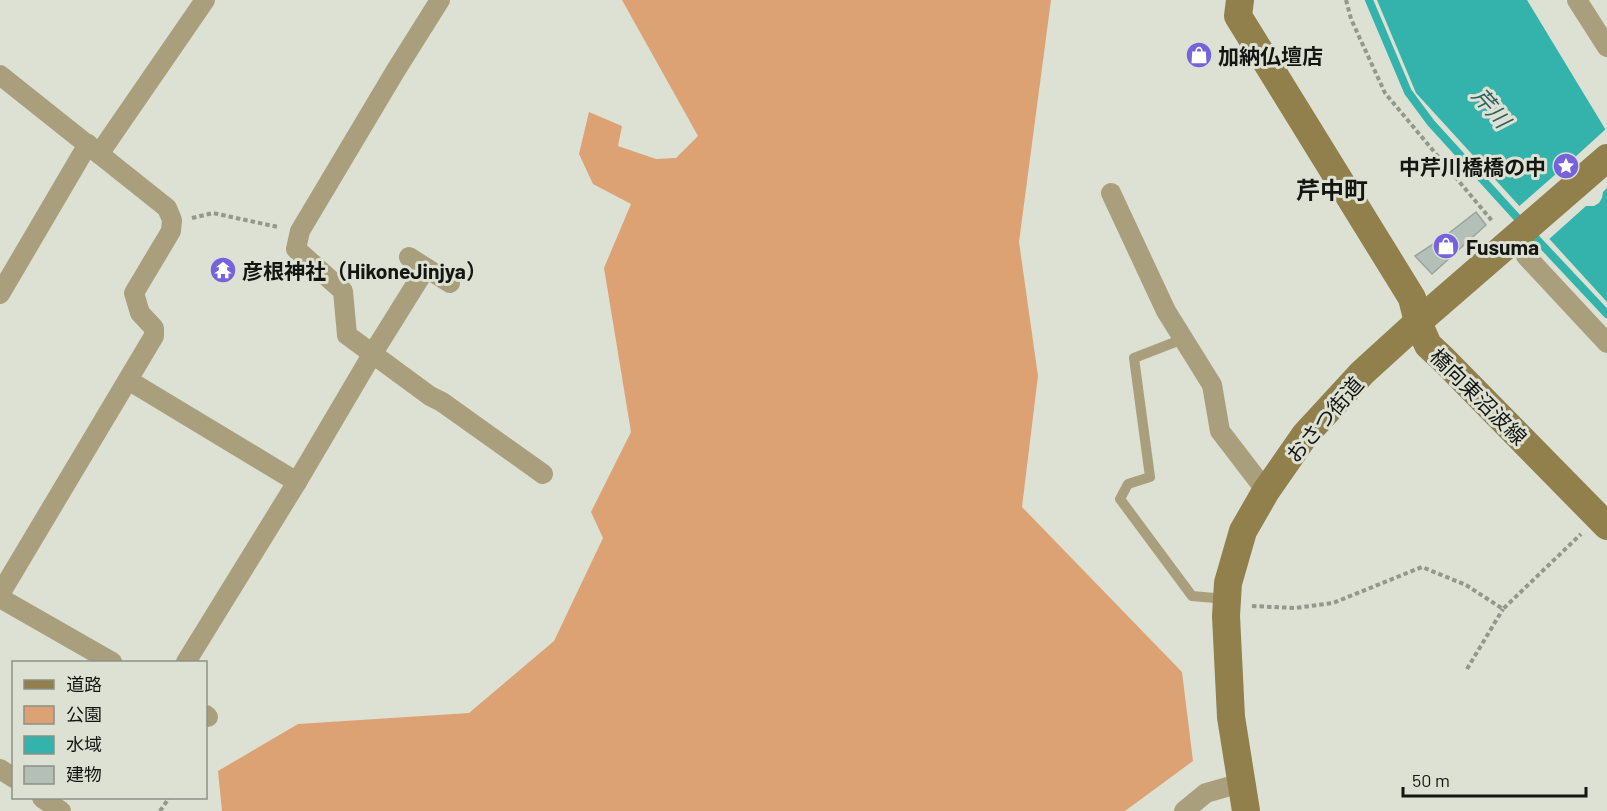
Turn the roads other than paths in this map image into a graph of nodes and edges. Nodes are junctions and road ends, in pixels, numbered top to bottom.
1 (205, 0) edge
2 (440, 0) edge
3 (1240, 0) edge
4 (1577, 0) edge
5 (1607, 47) edge
6 (0, 75) edge
7 (93, 149) junction
8 (1607, 158) edge
9 (1111, 192) dead end
10 (1514, 239) junction
11 (409, 257) dead end
12 (426, 268) junction
13 (450, 283) dead end
14 (0, 294) edge
15 (1418, 322) junction
16 (1183, 339) junction
17 (1607, 343) edge
18 (373, 353) junction
19 (128, 380) junction
20 (543, 474) dead end
21 (297, 482) junction
22 (1266, 491) junction
23 (1603, 522) edge
24 (0, 596) edge
25 (1239, 602) junction
26 (109, 661) edge
27 (187, 661) edge
28 (1241, 783) junction
29 (43, 799) edge
30 (61, 811) edge
31 (1184, 811) edge
32 (1246, 811) edge

1 - 7 street
2 - 18 street
3 - 15 street, 橋向東沼波線
4 - 5 street
6 - 7 street
7 - 14 street
7 - 19 street
8 - 10 street, おさつ街道
9 - 16 street
10 - 15 street, おさつ街道
10 - 17 street
11 - 12 street
12 - 13 street
12 - 18 street
15 - 22 street, おさつ街道
15 - 23 street, 橋向東沼波線
16 - 22 street
16 - 25 lane
18 - 20 street
18 - 21 street
19 - 21 street
19 - 24 street
21 - 27 street
22 - 25 street, おさつ街道
24 - 26 street
25 - 28 street, おさつ街道
28 - 31 street
28 - 32 street, おさつ街道
29 - 30 street

